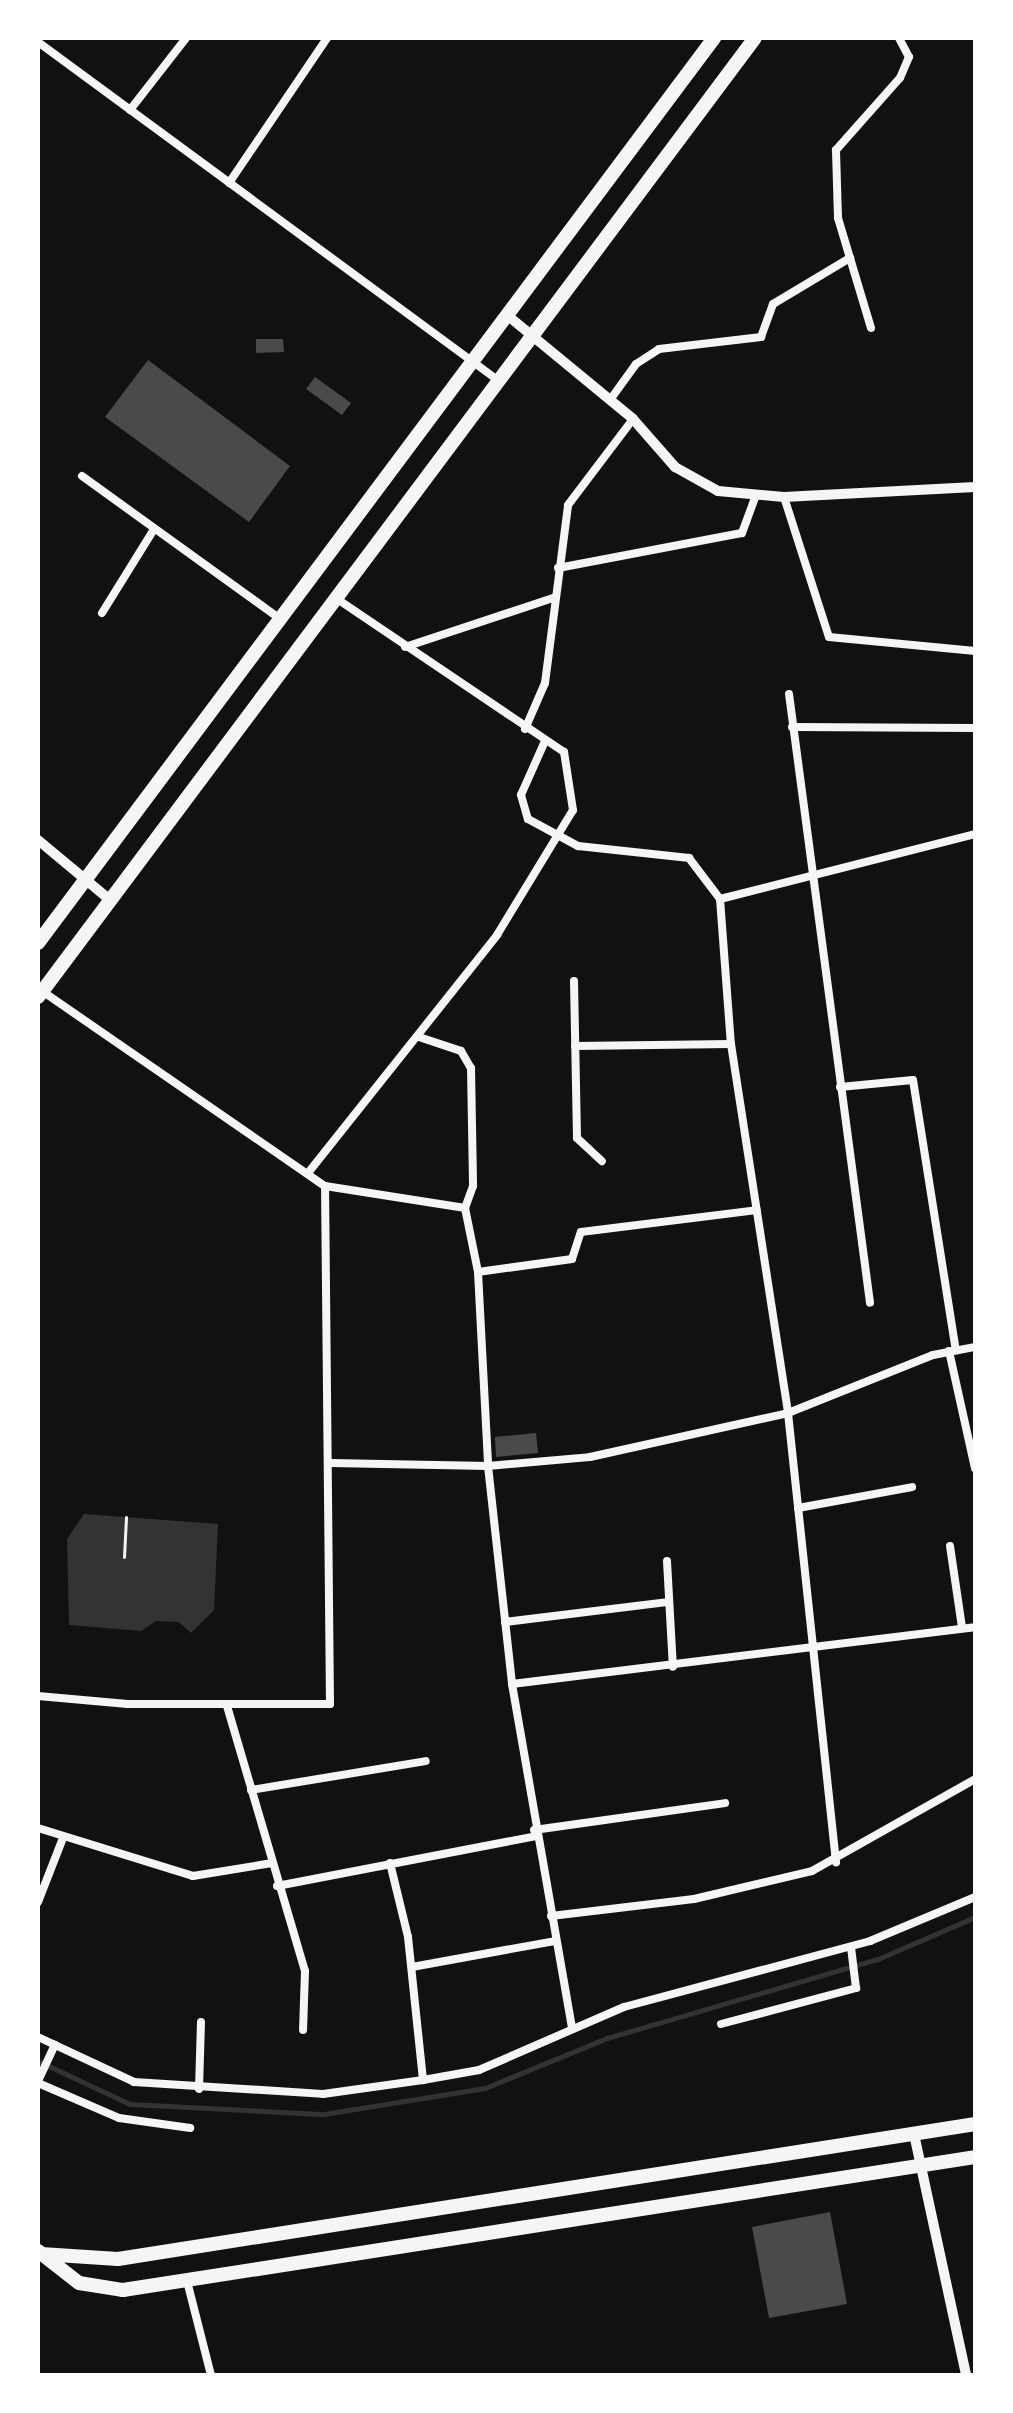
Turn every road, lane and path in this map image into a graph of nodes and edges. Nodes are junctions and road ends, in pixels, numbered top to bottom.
1 (186, 38) edge
2 (327, 38) edge
3 (714, 38) edge
4 (755, 38) edge
5 (899, 38) edge
6 (38, 42) edge
7 (130, 110) junction
8 (229, 183) junction
9 (850, 258) junction
10 (507, 315) junction
11 (871, 328) dead end
12 (533, 334) junction
13 (472, 361) junction
14 (499, 381) junction
15 (610, 400) junction
16 (633, 419) junction
17 (82, 476) dead end
18 (975, 487) edge
19 (756, 495) junction
20 (784, 497) junction
21 (154, 529) junction
22 (558, 568) junction
23 (556, 597) junction
24 (336, 598) junction
25 (102, 613) dead end
26 (280, 619) junction
27 (405, 647) junction
28 (975, 651) edge
29 (789, 694) dead end
30 (792, 727) junction
31 (975, 728) edge
32 (525, 729) junction
33 (545, 741) junction
34 (975, 834) edge
35 (38, 840) edge
36 (560, 840) junction
37 (809, 878) junction
38 (84, 881) junction
39 (720, 899) junction
40 (110, 900) junction
41 (38, 943) edge
42 (574, 981) dead end
43 (39, 992) edge
44 (419, 1037) junction
45 (731, 1044) junction
46 (575, 1046) junction
47 (840, 1087) junction
48 (602, 1161) dead end
49 (308, 1173) junction
50 (325, 1186) junction
51 (465, 1208) junction
52 (757, 1210) junction
53 (478, 1272) junction
54 (870, 1303) dead end
55 (975, 1347) edge
56 (953, 1351) junction
57 (788, 1413) junction
58 (331, 1463) junction
59 (488, 1466) junction
60 (975, 1468) edge
61 (912, 1487) dead end
62 (798, 1508) junction
63 (126, 1517) dead end
64 (950, 1546) dead end
65 (124, 1557) dead end
66 (667, 1561) dead end
67 (669, 1602) junction
68 (505, 1622) junction
69 (962, 1627) junction
70 (975, 1627) edge
71 (817, 1648) junction
72 (673, 1667) junction
73 (512, 1684) junction
74 (38, 1696) edge
75 (227, 1706) junction
76 (426, 1761) dead end
77 (975, 1779) edge
78 (251, 1790) junction
79 (725, 1803) dead end
80 (38, 1828) edge
81 (535, 1833) junction
82 (63, 1838) junction
83 (836, 1862) junction
84 (272, 1863) junction
85 (390, 1863) junction
86 (277, 1886) junction
87 (975, 1897) edge
88 (38, 1902) edge
89 (551, 1916) junction
90 (555, 1941) junction
91 (851, 1947) junction
92 (412, 1967) junction
93 (201, 2022) dead end
94 (721, 2024) dead end
95 (572, 2029) junction
96 (303, 2030) dead end
97 (38, 2037) edge
98 (55, 2045) junction
99 (39, 2079) edge
100 (423, 2080) junction
101 (199, 2089) junction
102 (975, 2124) edge
103 (190, 2128) dead end
104 (914, 2134) junction
105 (975, 2157) edge
106 (920, 2166) junction
107 (39, 2254) edge
108 (187, 2281) junction
109 (211, 2375) edge
110 (966, 2375) edge

1 - 7 street
2 - 8 street
3 - 10 main road
4 - 12 main road
5 - 9 street
6 - 7 street
7 - 8 street
8 - 13 street
9 - 11 street
9 - 15 street
10 - 12 street
10 - 13 main road
12 - 14 main road
12 - 15 street
13 - 14 street
13 - 26 main road
14 - 24 main road
15 - 16 street
16 - 19 street
16 - 22 street
17 - 21 street
18 - 20 street
19 - 20 street
19 - 22 street
20 - 28 street
21 - 25 street
21 - 26 street
22 - 23 street
23 - 27 street
23 - 32 street
24 - 27 street
24 - 40 main road
26 - 38 main road
27 - 32 street
29 - 30 street
30 - 31 street
30 - 37 street
32 - 33 street
33 - 36 street
33 - 36 street
34 - 37 street
35 - 38 street
36 - 39 street
36 - 44 street
37 - 39 street
37 - 47 street
38 - 40 street
38 - 41 main road
39 - 45 street
40 - 43 main road
42 - 46 street
43 - 49 street
44 - 49 street
44 - 51 street
45 - 46 street
45 - 52 street
46 - 48 street
47 - 54 street
47 - 56 street
49 - 50 street
50 - 51 street
50 - 58 street
51 - 53 street
52 - 53 street
52 - 57 street
53 - 59 street
55 - 56 street
56 - 57 street
56 - 60 street
57 - 59 street
57 - 62 street
58 - 59 street
58 - 75 street
59 - 68 street
61 - 62 street
62 - 71 street
63 - 65 path
64 - 69 street
66 - 67 street
67 - 68 street
67 - 72 street
68 - 73 street
69 - 70 street
69 - 71 street
71 - 72 street
71 - 83 street
72 - 73 street
73 - 81 street
74 - 75 street
75 - 78 street
76 - 78 street
77 - 83 street
78 - 84 street
79 - 81 street
80 - 82 street
81 - 85 street
81 - 89 street
82 - 84 street
82 - 88 street
83 - 89 street
84 - 86 street
85 - 86 street
85 - 92 street
86 - 96 street
87 - 91 street
89 - 90 street
90 - 92 street
90 - 95 street
91 - 94 street
91 - 95 street
92 - 100 street
93 - 101 street
95 - 100 street
97 - 98 street
98 - 99 street
98 - 101 street
99 - 103 street
100 - 101 street
102 - 104 main road
104 - 106 street
104 - 107 main road
105 - 106 main road
106 - 108 main road
106 - 110 street
107 - 108 main road
108 - 109 street

